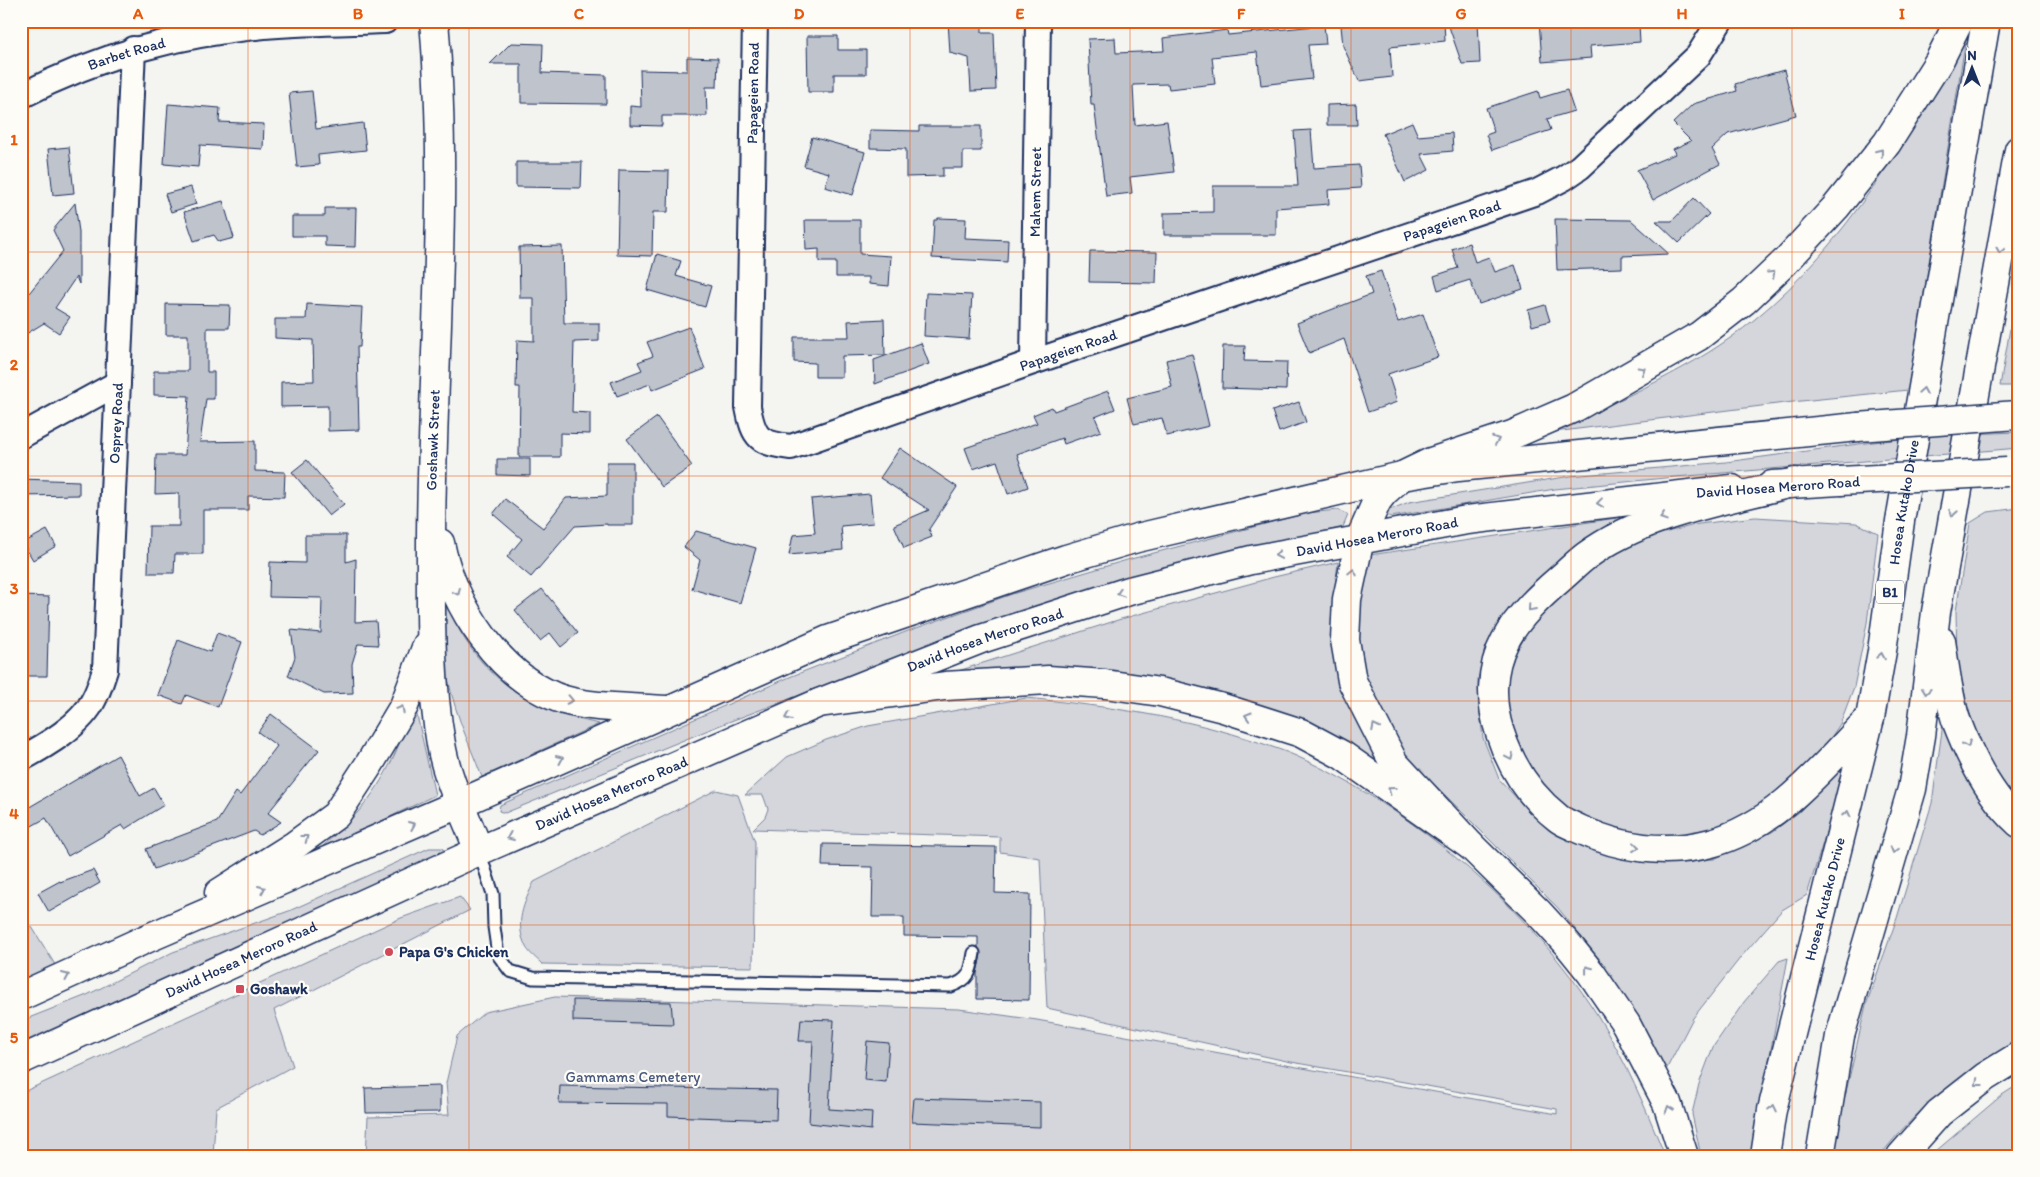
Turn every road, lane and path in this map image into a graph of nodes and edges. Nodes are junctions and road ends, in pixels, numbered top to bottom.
1 (385, 21) edge
2 (434, 21) edge
3 (755, 21) edge
4 (1038, 21) edge
5 (1720, 21) edge
6 (1960, 21) edge
7 (1986, 21) edge
8 (133, 49) junction
9 (21, 96) edge
10 (2019, 150) edge
11 (1033, 362) junction
12 (118, 384) junction
13 (2018, 415) edge
14 (21, 436) edge
15 (2013, 472) edge
16 (1402, 476) junction
17 (1795, 482) junction
18 (431, 494) junction
19 (1360, 539) junction
20 (1936, 612) junction
21 (431, 634) junction
22 (819, 703) junction
23 (671, 710) junction
24 (1870, 718) junction
25 (21, 759) edge
26 (461, 803) junction
27 (2019, 823) edge
28 (1471, 846) junction
29 (479, 851) junction
30 (146, 939) junction
31 (974, 953) dead end
32 (21, 996) edge
33 (2019, 1056) edge
34 (21, 1060) edge
35 (1684, 1156) edge
36 (1765, 1156) edge
37 (1820, 1156) edge
38 (1901, 1156) edge

1 - 8 street, Barbet Road
2 - 18 main road, Goshawk Street
3 - 11 street, Papageien Road
4 - 11 street, Mahem Street
5 - 11 street, Papageien Road
16 -> 6 main road
24 -> 7 main road, Hosea Kutako Drive / B1
8 - 9 street, Barbet Road
8 - 12 street, Osprey Road
10 -> 20 main road
12 - 14 street
12 - 25 street, Osprey Road
13 - 16 main road, bridge
15 - 17 main road, David Hosea Meroro Road, bridge
16 - 19 main road
16 - 23 main road
17 -> 19 main road, David Hosea Meroro Road
17 -> 24 main road
18 - 21 main road, Goshawk Street
18 -> 23 main road
19 -> 22 main road, David Hosea Meroro Road
28 -> 19 main road
20 -> 27 main road
20 -> 37 main road
21 - 26 main road, Goshawk Street
30 -> 21 main road
28 -> 22 main road
22 -> 29 main road, David Hosea Meroro Road
26 -> 23 main road
36 -> 24 main road, Hosea Kutako Drive / B1
26 - 29 main road, Goshawk Street
30 -> 26 main road
35 -> 28 main road
29 - 31 lane
29 - 34 main road, David Hosea Meroro Road
32 -> 30 main road
33 -> 38 main road

